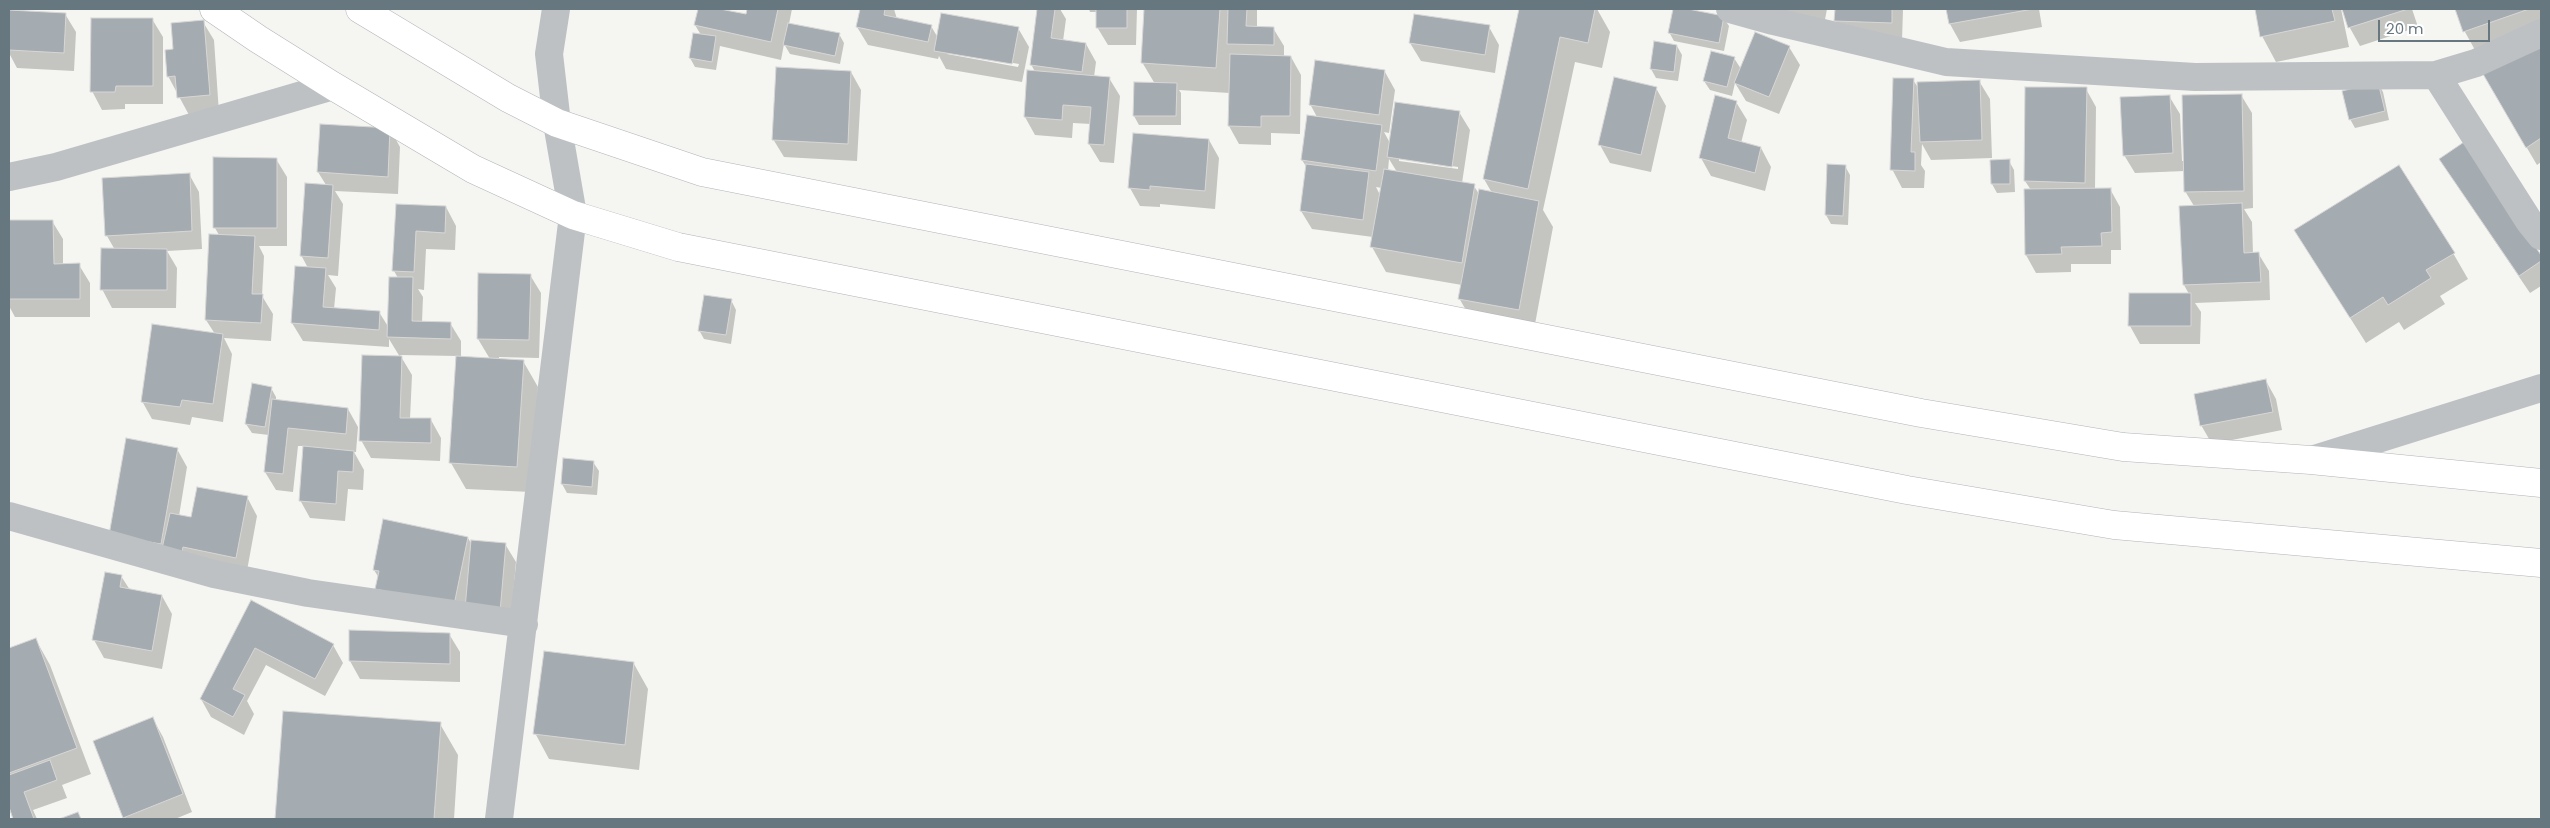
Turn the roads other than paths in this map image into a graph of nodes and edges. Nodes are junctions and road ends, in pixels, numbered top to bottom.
1 (214, 9) edge
2 (360, 9) edge
3 (556, 9) edge
4 (1730, 9) edge
5 (2541, 33) edge
6 (2436, 75) junction
7 (333, 86) junction
8 (557, 123) junction
9 (9, 177) edge
10 (572, 216) junction
11 (2541, 236) edge
12 (2541, 388) edge
13 (2310, 460) junction
14 (2541, 484) edge
15 (9, 516) edge
16 (2541, 563) edge
17 (524, 624) junction
18 (499, 819) edge

1 - 7 main road
2 - 8 main road
3 - 8 street
4 - 6 street
5 - 6 street
6 - 11 street
7 - 9 street
7 - 10 main road
8 - 10 street
8 - 13 main road
10 - 16 main road
10 - 17 street
12 - 13 street
13 - 14 main road
15 - 17 street
17 - 18 street

